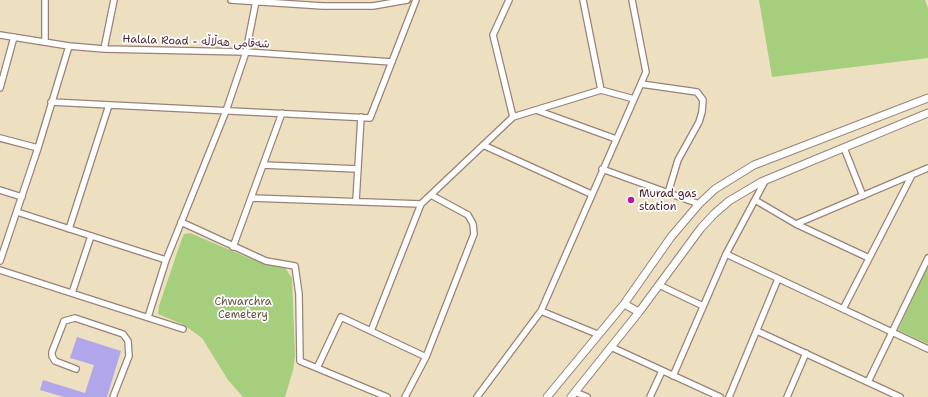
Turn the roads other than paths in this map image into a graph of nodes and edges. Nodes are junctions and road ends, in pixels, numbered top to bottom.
1 (45, 0) edge
2 (114, 0) edge
3 (230, 0) edge
4 (408, 0) edge
5 (416, 0) edge
6 (509, 0) edge
7 (583, 0) edge
8 (632, 0) edge
9 (256, 1) edge
10 (0, 35) edge
11 (14, 37) junction
12 (45, 42) junction
13 (69, 46) junction
14 (104, 49) junction
15 (246, 52) junction
16 (392, 62) junction
17 (641, 84) junction
18 (0, 88) edge
19 (601, 90) junction
20 (928, 98) edge
21 (634, 99) junction
22 (51, 102) junction
23 (109, 105) junction
24 (536, 110) junction
25 (226, 111) junction
26 (928, 113) edge
27 (282, 114) junction
28 (361, 117) junction
29 (513, 117) junction
30 (0, 138) edge
31 (616, 138) junction
32 (483, 145) junction
33 (38, 148) junction
34 (844, 148) junction
35 (263, 165) junction
36 (928, 168) edge
37 (358, 169) junction
38 (602, 169) junction
39 (912, 175) junction
40 (765, 180) junction
41 (0, 190) edge
42 (668, 193) junction
43 (431, 194) junction
44 (591, 194) junction
45 (863, 196) junction
46 (22, 197) junction
47 (251, 198) junction
48 (755, 200) junction
49 (356, 201) junction
50 (421, 204) junction
51 (699, 204) junction
52 (17, 212) junction
53 (181, 222) junction
54 (796, 224) junction
55 (69, 228) junction
56 (91, 236) junction
57 (233, 247) junction
58 (726, 254) junction
59 (869, 258) junction
60 (928, 258) edge
61 (166, 260) junction
62 (0, 261) edge
63 (0, 270) edge
64 (778, 279) junction
65 (659, 285) junction
66 (72, 293) junction
67 (624, 304) junction
68 (703, 306) junction
69 (843, 309) junction
70 (541, 311) junction
71 (638, 312) junction
72 (148, 317) junction
73 (183, 329) dead end
74 (371, 331) junction
75 (757, 331) junction
76 (893, 332) junction
77 (598, 334) junction
78 (611, 348) junction
79 (928, 349) edge
80 (806, 353) junction
81 (426, 357) junction
82 (317, 368) junction
83 (76, 369) dead end
84 (662, 371) junction
85 (672, 376) junction
86 (868, 382) junction
87 (577, 395) edge
88 (113, 397) edge
89 (387, 397) edge
90 (405, 397) edge
91 (477, 397) edge
92 (547, 397) edge
93 (587, 397) edge
94 (650, 397) edge
95 (720, 397) edge
96 (729, 397) edge
97 (787, 397) edge
98 (900, 397) edge

1 - 12 street
2 - 14 street
3 - 9 street
4 - 9 street
5 - 16 street
6 - 29 street
7 - 19 street
8 - 17 street
9 - 15 street
10 - 11 street, Halala Road - شەقامی هەڵاڵە
11 - 12 street, Halala Road - شەقامی هەڵاڵە
11 - 18 street
12 - 13 street, Halala Road - شەقامی هەڵاڵە
13 - 14 street, Halala Road - شەقامی هەڵاڵە
13 - 22 street
14 - 15 street, Halala Road - شەقامی هەڵاڵە
15 - 16 street, Halala Road - شەقامی هەڵاڵە
15 - 25 street
16 - 28 street
17 - 21 street
17 - 42 street
19 - 21 street
19 - 24 street
20 - 51 street
21 - 31 street
22 - 23 street
22 - 33 street
23 - 25 street
23 - 55 street
24 - 29 street
24 - 31 street
25 - 27 street
25 - 53 street
26 - 34 street
27 - 28 street
27 - 35 street
28 - 37 street
29 - 32 street
30 - 33 street
31 - 38 street
32 - 43 street
32 - 44 street
33 - 46 street
34 - 40 street
34 - 45 street
35 - 37 street
35 - 47 street
36 - 39 street
37 - 49 street
38 - 42 street
38 - 44 street
39 - 45 street
39 - 59 street
40 - 48 street
40 - 65 street
41 - 46 street
42 - 51 street
43 - 50 street
43 - 81 street
44 - 70 street
45 - 54 street
46 - 52 street
47 - 49 street
47 - 57 street
48 - 54 street
48 - 58 street
49 - 50 street
50 - 74 street
51 - 67 street
52 - 55 street
52 - 62 street
53 - 57 street
53 - 61 street
54 - 59 street
55 - 56 street
56 - 61 street
56 - 66 street
57 - 82 street
58 - 64 street
58 - 68 street
59 - 69 street
60 - 76 street
61 - 72 street
63 - 66 street
64 - 69 street
64 - 75 street
65 - 68 street
65 - 71 street
66 - 72 street
67 - 71 street
67 - 77 street
68 - 85 street
69 - 76 street
70 - 77 street
70 - 91 street
71 - 78 street
72 - 73 street
74 - 81 street
74 - 82 street
75 - 80 street
75 - 96 street
76 - 79 street
76 - 86 street
77 - 92 street
78 - 84 street
78 - 87 street
80 - 86 street
80 - 97 street
81 - 90 street
82 - 89 street
83 - 88 street
84 - 85 street
84 - 94 street
85 - 95 street
86 - 98 street
87 - 93 street

